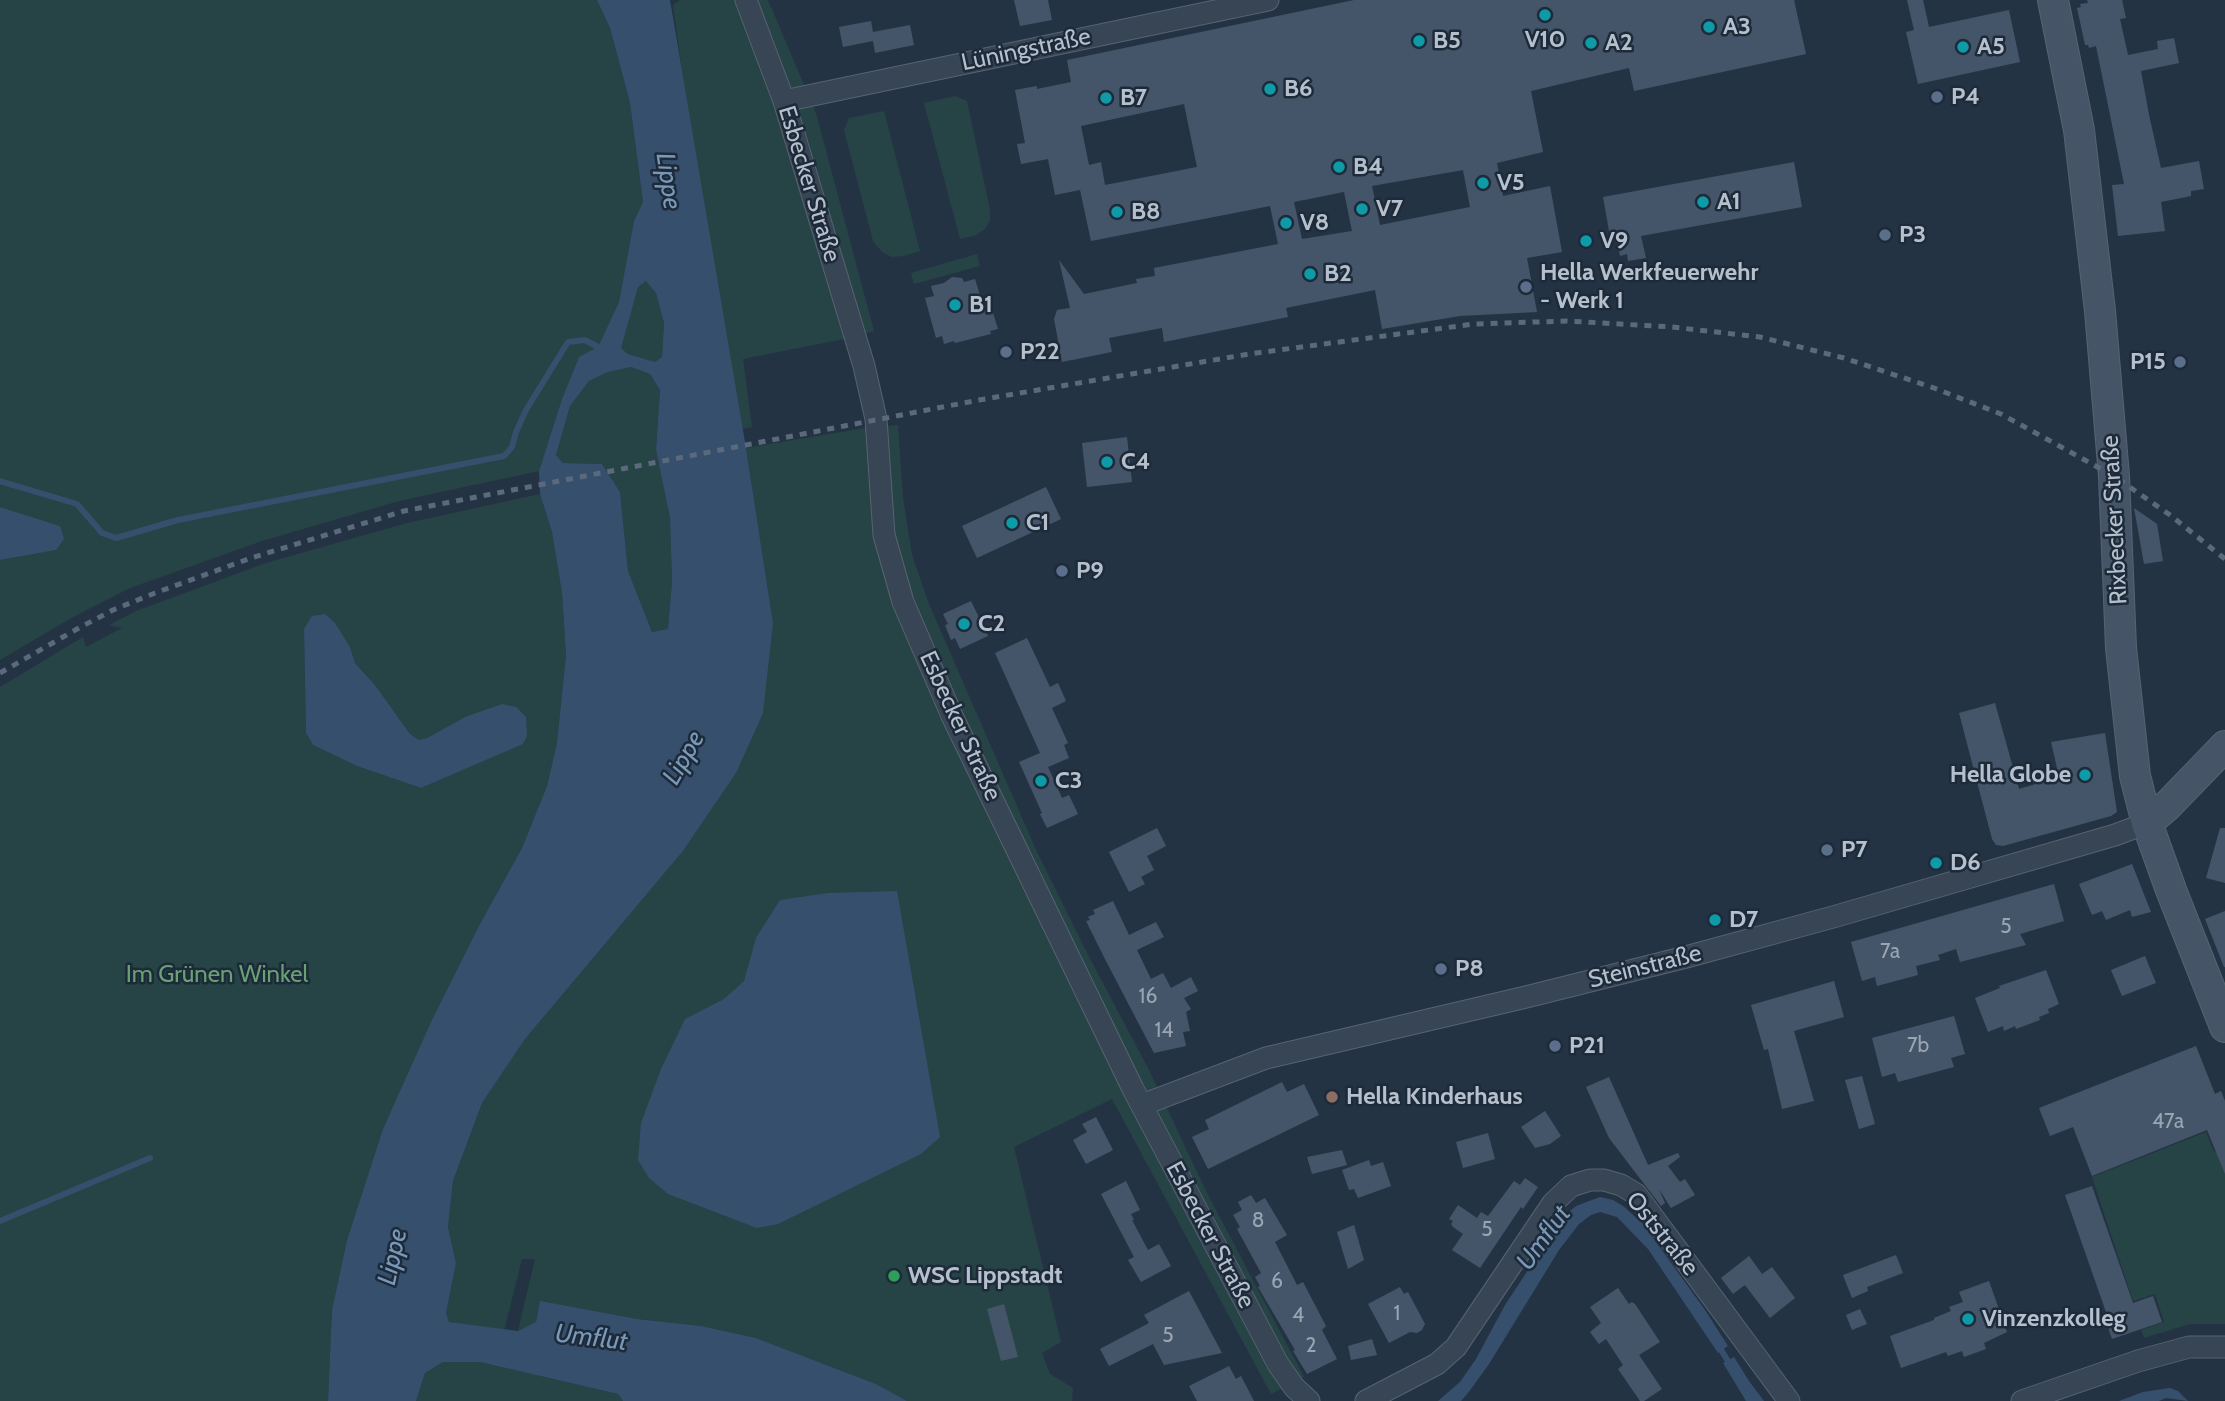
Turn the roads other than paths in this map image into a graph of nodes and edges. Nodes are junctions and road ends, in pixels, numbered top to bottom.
1 (746, 0) edge
2 (1268, 0) edge
3 (2053, 0) edge
4 (784, 101) junction
5 (2225, 746) edge
6 (2147, 823) junction
7 (2225, 1027) edge
8 (1142, 1105) junction
9 (2225, 1347) edge
10 (1309, 1401) edge
11 (1366, 1401) edge
12 (1789, 1401) edge
13 (2022, 1401) edge

1 - 4 street, Esbecker Straße
2 - 4 street, Lüningstraße
3 - 6 street, Rixbecker Straße
4 - 8 street, Esbecker Straße
5 - 6 street
6 - 7 street, Rixbecker Straße
6 - 8 street, Steinstraße
8 - 10 street, Esbecker Straße
9 - 13 street
11 - 12 street, Oststraße

